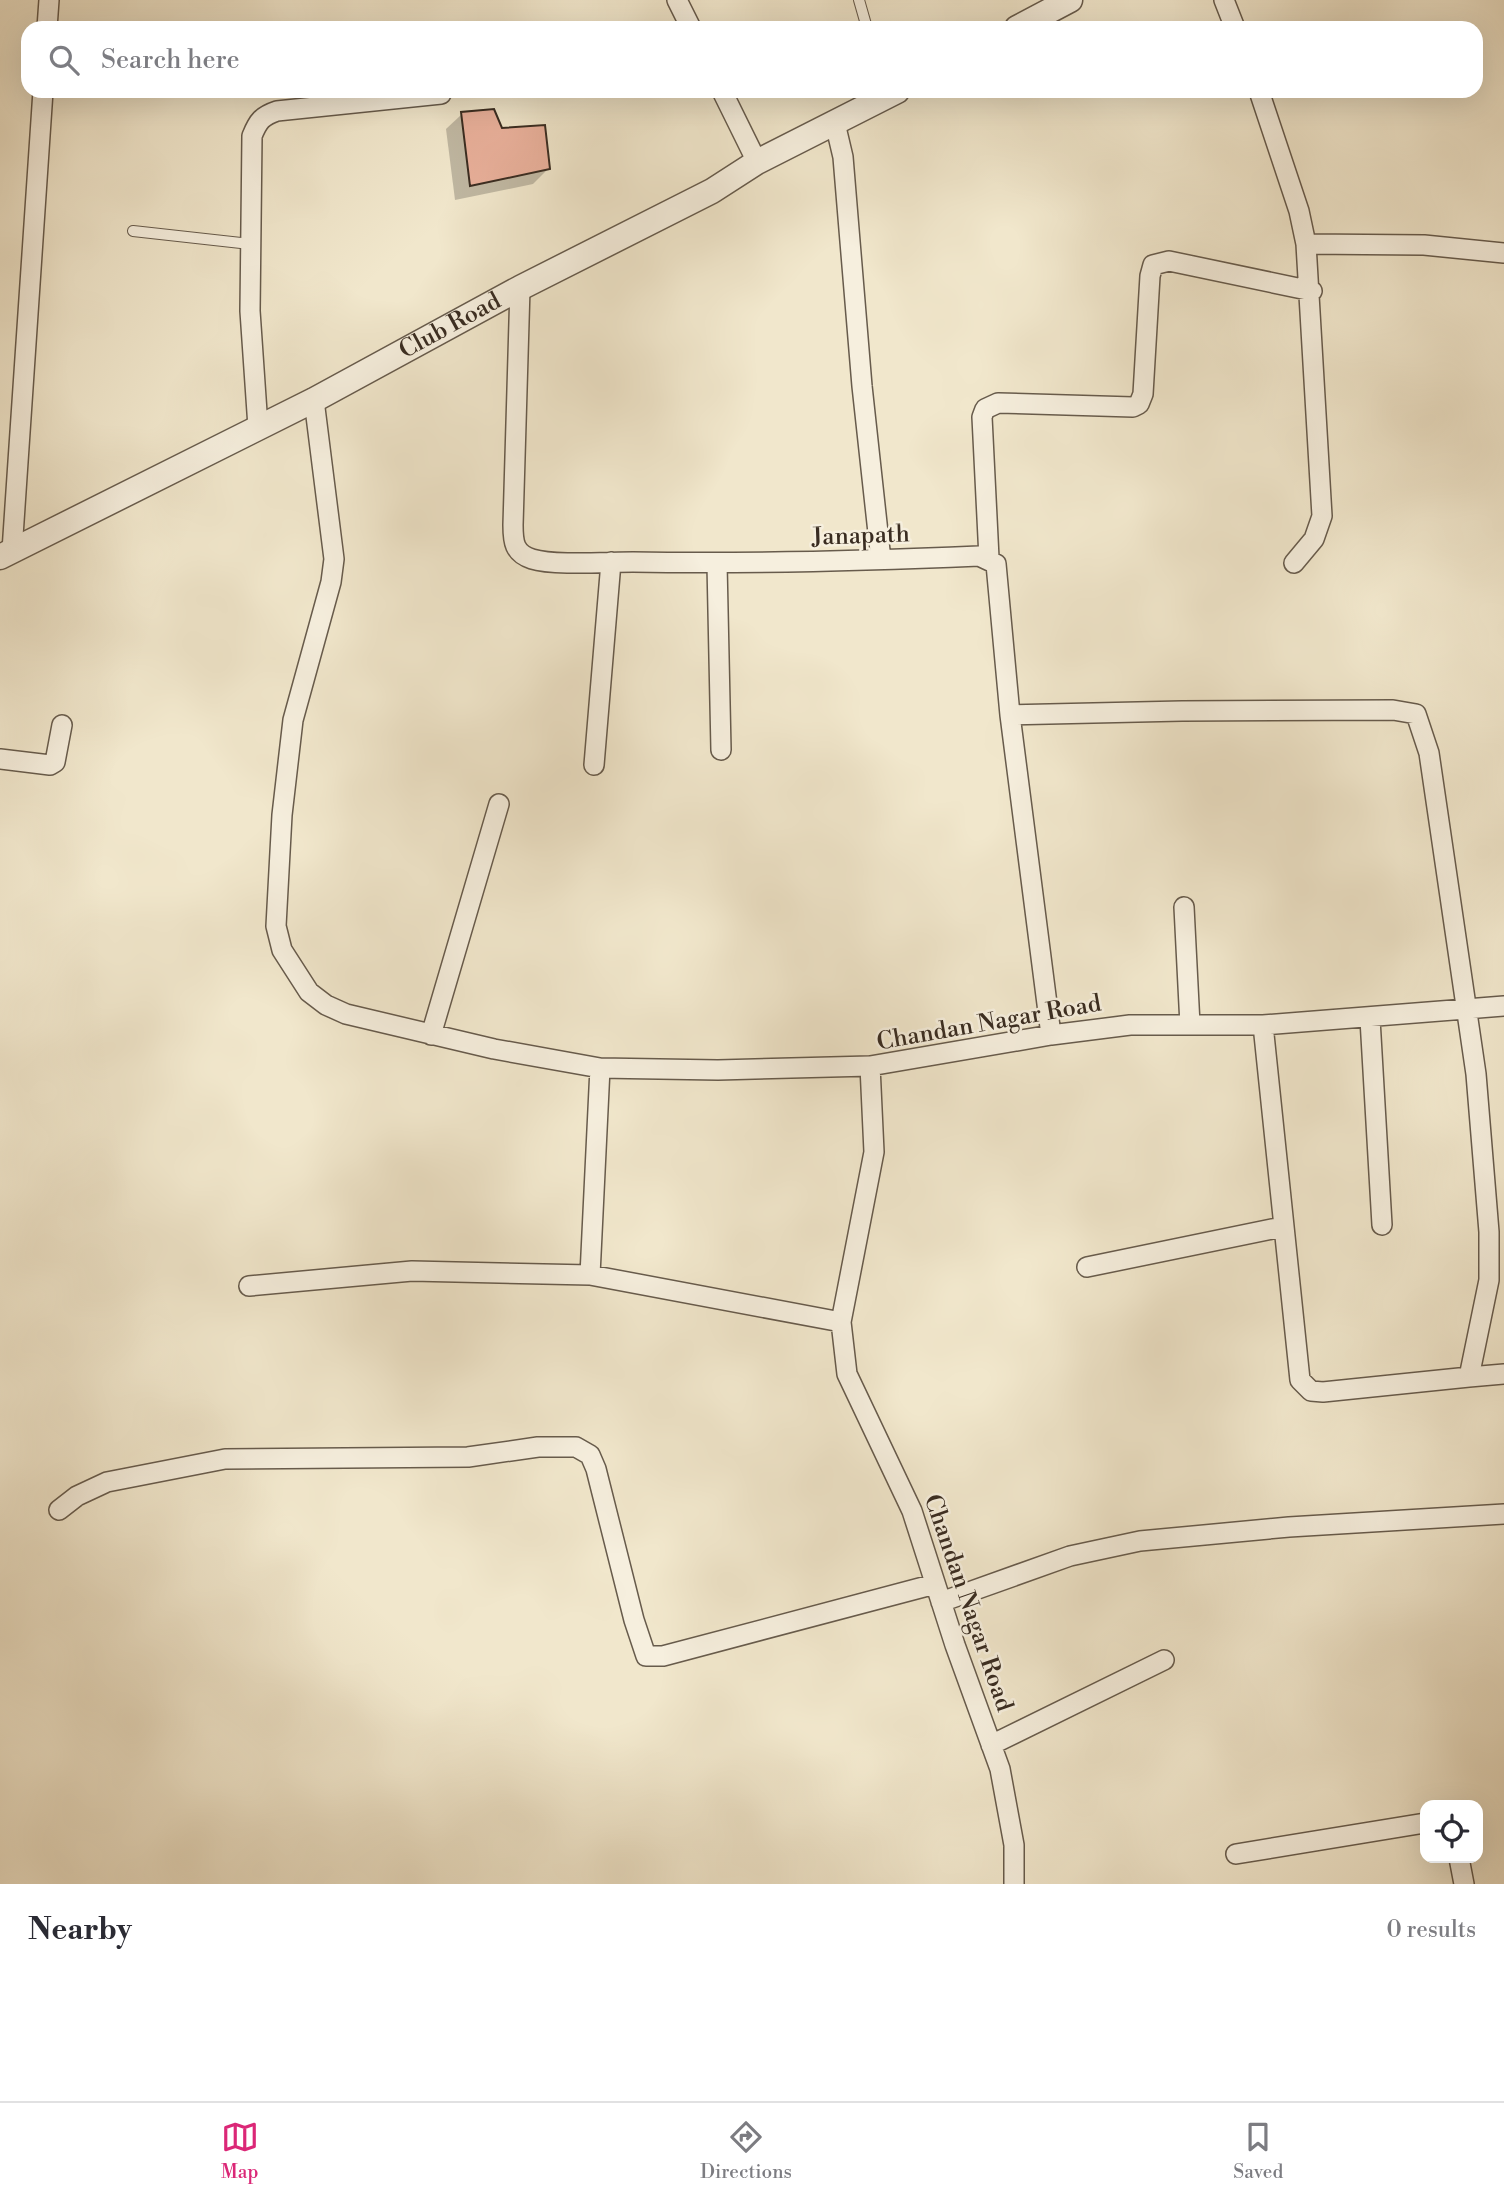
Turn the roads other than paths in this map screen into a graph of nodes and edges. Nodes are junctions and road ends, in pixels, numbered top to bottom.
1 (49, 0) edge
2 (859, 0) edge
3 (1070, 0) edge
4 (1224, 0) edge
5 (48, 21) edge
6 (865, 21) edge
7 (1030, 21) edge
8 (1232, 21) edge
9 (42, 98) edge
10 (402, 98) edge
11 (725, 98) edge
12 (883, 98) edge
13 (1261, 98) edge
14 (835, 123) junction
15 (757, 162) junction
16 (133, 231) dead end
17 (250, 244) junction
18 (1307, 244) junction
19 (1504, 253) edge
20 (520, 288) junction
21 (1312, 292) junction
22 (314, 400) junction
23 (258, 427) junction
24 (6, 554) edge
25 (989, 558) junction
26 (881, 560) junction
27 (611, 562) junction
28 (1294, 563) dead end
29 (717, 564) junction
30 (1010, 715) junction
31 (62, 725) dead end
32 (721, 751) dead end
33 (0, 759) edge
34 (594, 765) dead end
35 (499, 804) dead end
36 (1184, 907) dead end
37 (1504, 1006) edge
38 (1467, 1011) junction
39 (1370, 1019) junction
40 (1190, 1024) junction
41 (1262, 1025) junction
42 (430, 1035) junction
43 (1051, 1035) junction
44 (870, 1066) junction
45 (600, 1068) junction
46 (1382, 1225) dead end
47 (1282, 1227) junction
48 (1087, 1267) dead end
49 (590, 1275) junction
50 (249, 1286) dead end
51 (841, 1321) junction
52 (1504, 1374) edge
53 (1469, 1377) junction
54 (59, 1510) dead end
55 (1504, 1514) edge
56 (938, 1593) junction
57 (1164, 1660) dead end
58 (991, 1745) junction
59 (1420, 1824) edge
60 (1236, 1854) dead end
61 (1460, 1863) edge
62 (1014, 1884) edge
63 (1464, 1884) edge

1 - 5 street
2 - 6 lane
3 - 7 street
4 - 8 street
9 - 24 street
10 - 17 street
11 - 15 street
12 - 14 street, Club Road
13 - 18 street
14 - 15 street, Club Road
14 - 26 street
15 - 20 street, Club Road
16 - 17 lane
17 - 23 street
18 - 19 street
18 - 21 street
20 - 22 street, Club Road
20 - 27 street, Janapath
21 - 25 street
21 - 28 street
22 - 23 street, Club Road
22 - 42 street
23 - 24 street, Club Road
25 - 26 street, Janapath
25 - 30 street
26 - 29 street, Janapath
27 - 29 street, Janapath
27 - 34 street
29 - 32 street
30 - 38 street
30 - 43 street
31 - 33 street
35 - 42 street
36 - 40 street
37 - 38 street, Chandan Nagar Road
38 - 39 street, Chandan Nagar Road
38 - 53 street
39 - 41 street, Chandan Nagar Road
39 - 46 street
40 - 41 street, Chandan Nagar Road
40 - 43 street, Chandan Nagar Road
41 - 47 street
42 - 45 street
43 - 44 street, Chandan Nagar Road
44 - 45 street
44 - 51 street, Chandan Nagar Road
45 - 49 street
47 - 48 street
47 - 53 street
49 - 50 street
49 - 51 street
51 - 56 street, Chandan Nagar Road
52 - 53 street
54 - 56 street
55 - 56 street
56 - 58 street, Chandan Nagar Road
57 - 58 street
58 - 62 street, Chandan Nagar Road
59 - 60 street
61 - 63 street

